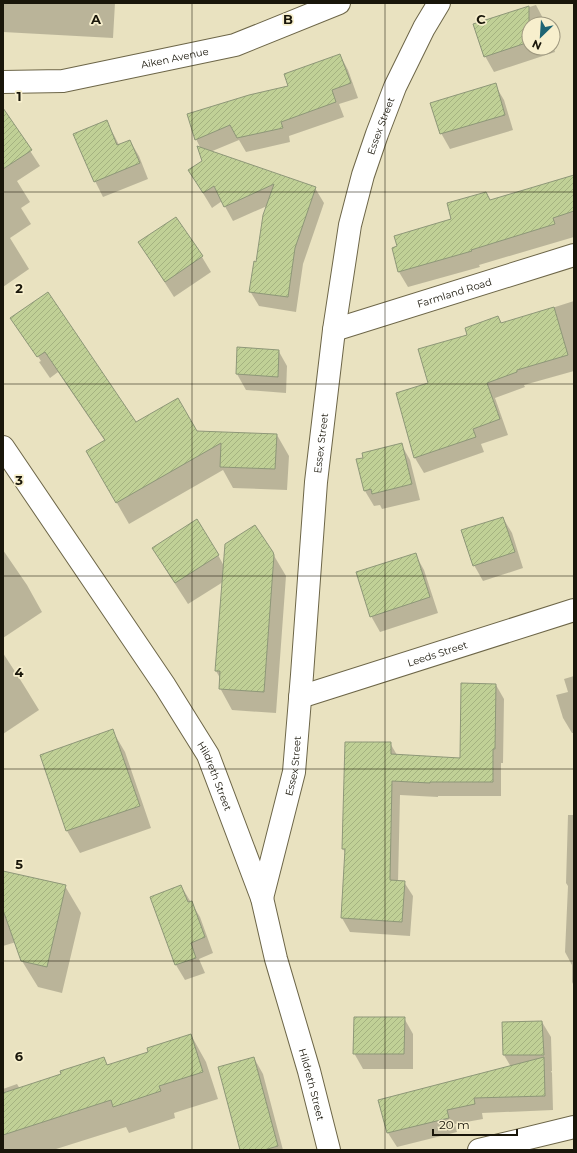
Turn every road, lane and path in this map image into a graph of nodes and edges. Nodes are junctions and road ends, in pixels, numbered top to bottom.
1 (338, 3) edge
2 (439, 3) edge
3 (3, 82) edge
4 (574, 255) edge
5 (334, 330) junction
6 (3, 447) edge
7 (574, 610) edge
8 (300, 697) junction
9 (262, 898) junction
10 (574, 1127) edge
11 (328, 1150) edge
12 (479, 1150) edge

1 - 3 street, Aiken Avenue
2 - 5 street, Essex Street
4 - 5 street, Farmland Road
5 - 8 street, Essex Street
6 - 9 street, Hildreth Street
7 - 8 street, Leeds Street
8 - 9 street, Essex Street
9 - 11 street, Hildreth Street
10 - 12 street

